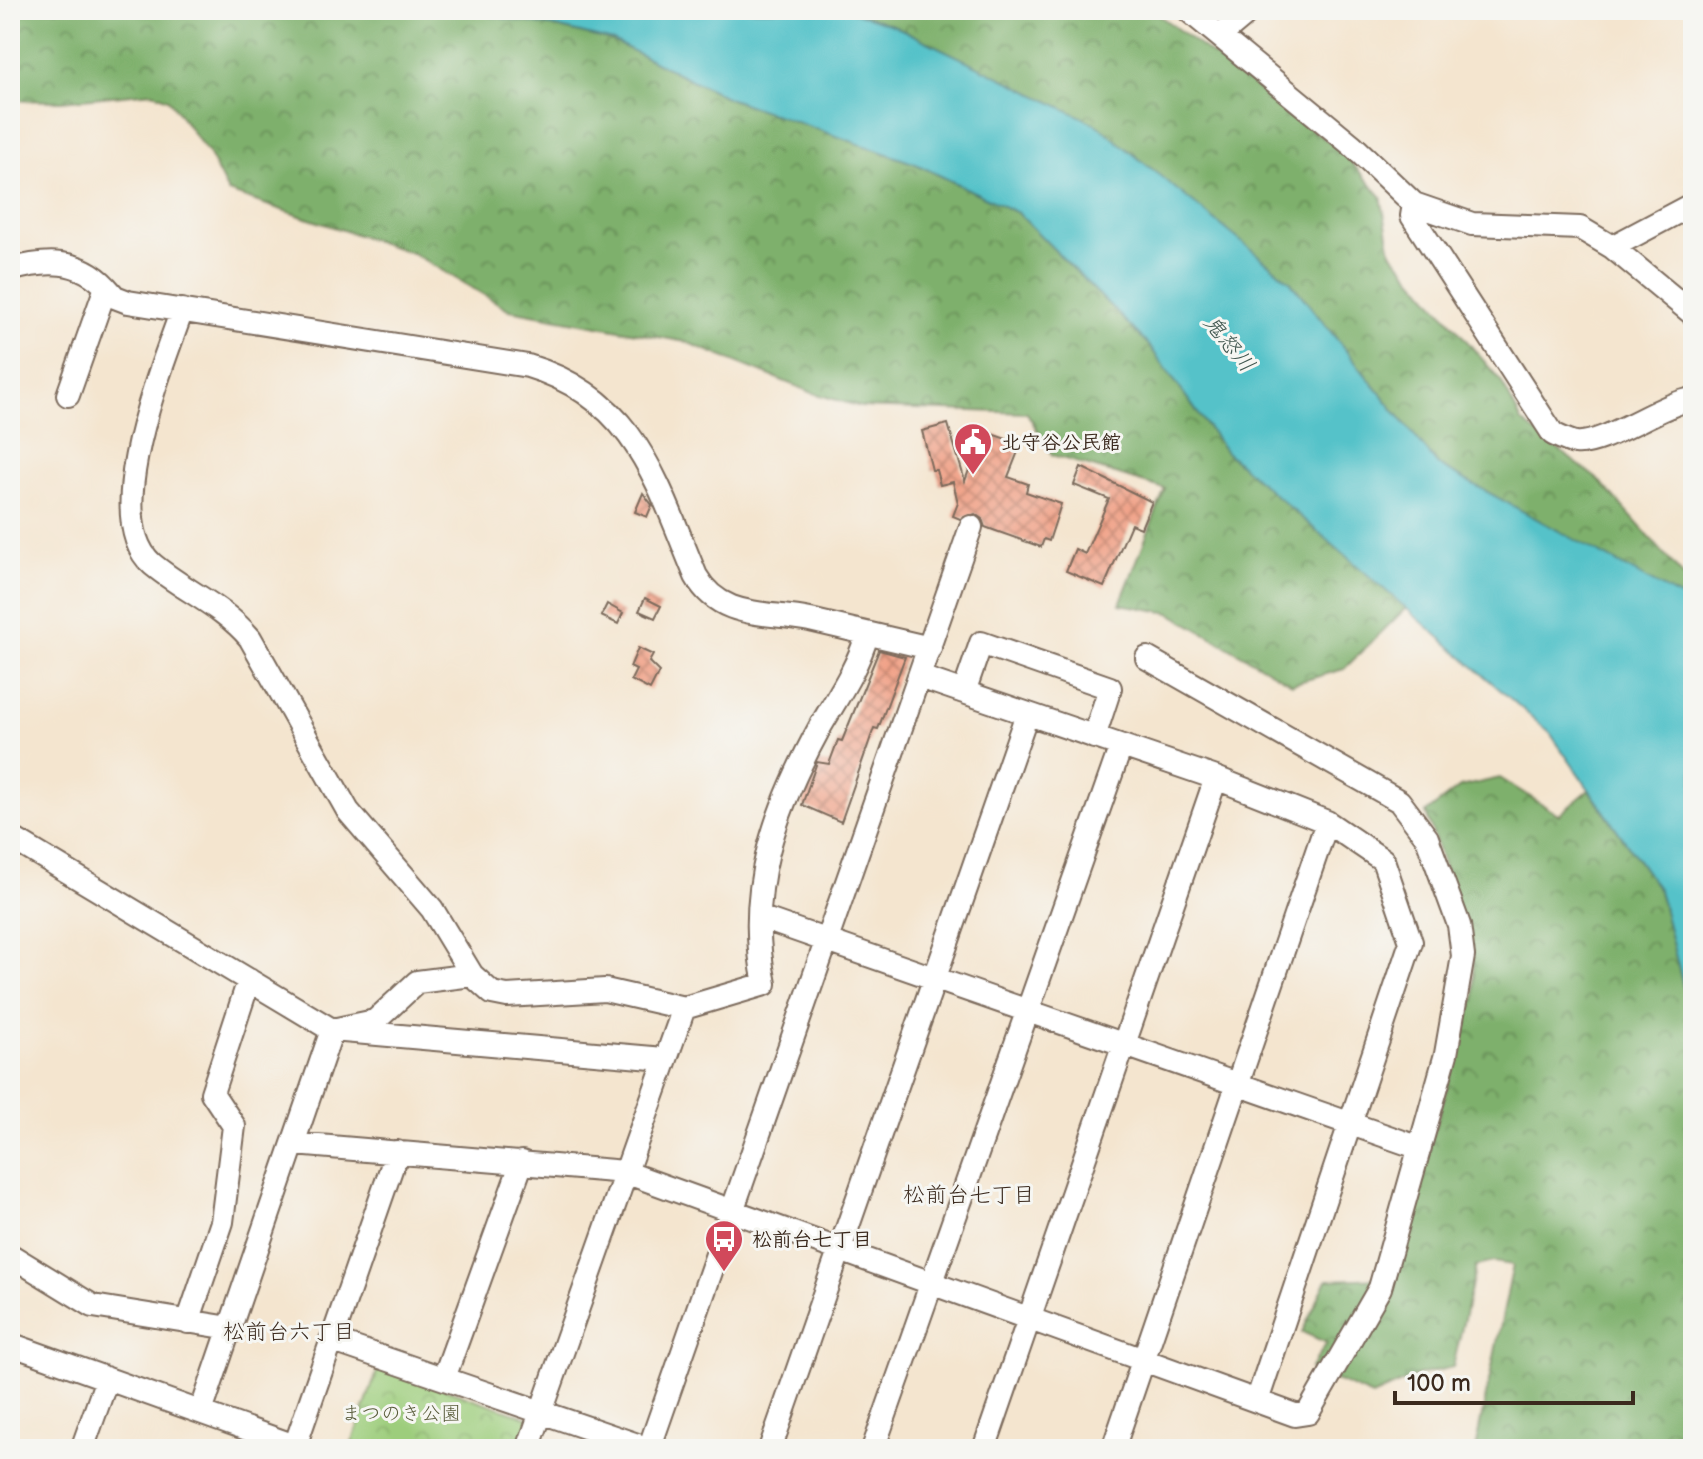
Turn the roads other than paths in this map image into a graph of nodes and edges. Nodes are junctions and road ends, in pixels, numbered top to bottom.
1 (1188, 10) edge
2 (1251, 10) edge
3 (1220, 36) junction
4 (1414, 204) junction
5 (1693, 204) edge
6 (1612, 247) junction
7 (10, 270) edge
8 (106, 287) junction
9 (182, 310) junction
10 (1693, 314) edge
11 (68, 395) dead end
12 (1693, 399) edge
13 (971, 527) dead end
14 (867, 635) junction
15 (930, 648) junction
16 (1147, 658) dead end
17 (920, 677) junction
18 (964, 692) junction
19 (1027, 714) junction
20 (1094, 737) junction
21 (1121, 746) junction
22 (1216, 778) junction
23 (1327, 822) junction
24 (10, 837) edge
25 (759, 917) junction
26 (827, 940) junction
27 (472, 975) junction
28 (935, 978) junction
29 (249, 980) junction
30 (684, 1008) junction
31 (1028, 1011) junction
32 (332, 1030) junction
33 (1124, 1044) junction
34 (664, 1059) junction
35 (1237, 1084) junction
36 (1348, 1123) junction
37 (295, 1144) junction
38 (1420, 1148) junction
39 (397, 1152) junction
40 (522, 1162) junction
41 (625, 1172) junction
42 (733, 1210) junction
43 (840, 1249) junction
44 (10, 1255) edge
45 (932, 1282) junction
46 (1029, 1318) junction
47 (188, 1322) junction
48 (230, 1328) junction
49 (331, 1340) junction
50 (10, 1344) edge
51 (1145, 1360) junction
52 (444, 1378) junction
53 (107, 1379) junction
54 (1257, 1401) junction
55 (201, 1412) junction
56 (541, 1412) junction
57 (295, 1448) edge
58 (82, 1449) edge
59 (528, 1449) edge
60 (649, 1449) edge
61 (770, 1449) edge
62 (873, 1449) edge
63 (984, 1449) edge
64 (1113, 1449) edge

1 - 3 street
2 - 3 street
3 - 4 street
4 - 6 street
4 - 12 street
5 - 6 street
6 - 10 street
7 - 8 street
8 - 9 street
8 - 11 street
9 - 14 street
9 - 27 street
13 - 15 street
14 - 15 street
14 - 25 street
15 - 17 street
16 - 38 street
17 - 18 street
17 - 26 street
18 - 19 street
18 - 20 street
19 - 20 street
19 - 28 street
20 - 21 street
21 - 22 street
21 - 31 street
22 - 23 street
22 - 33 street
23 - 35 street
23 - 36 street
24 - 29 street
25 - 26 street
25 - 30 street
26 - 28 street
26 - 42 street
27 - 30 street
27 - 32 street
28 - 31 street
28 - 43 street
29 - 32 street
29 - 47 street
30 - 34 street
31 - 33 street
31 - 45 street
32 - 34 street
32 - 37 street
33 - 35 street
33 - 46 street
34 - 41 street
35 - 36 street
35 - 51 street
36 - 38 street
36 - 54 street
37 - 39 street
37 - 48 street
38 - 54 street
39 - 40 street
39 - 49 street
40 - 41 street
40 - 52 street
41 - 42 street
41 - 56 street
42 - 43 street
42 - 60 street
43 - 45 street
43 - 61 street
44 - 47 street
45 - 46 street
45 - 62 street
46 - 51 street
46 - 63 street
47 - 48 street
48 - 55 street
49 - 52 street
49 - 57 street
50 - 53 street
51 - 54 street
51 - 64 street
52 - 56 street
53 - 55 street
53 - 58 street
55 - 57 street
56 - 59 street
56 - 60 street

